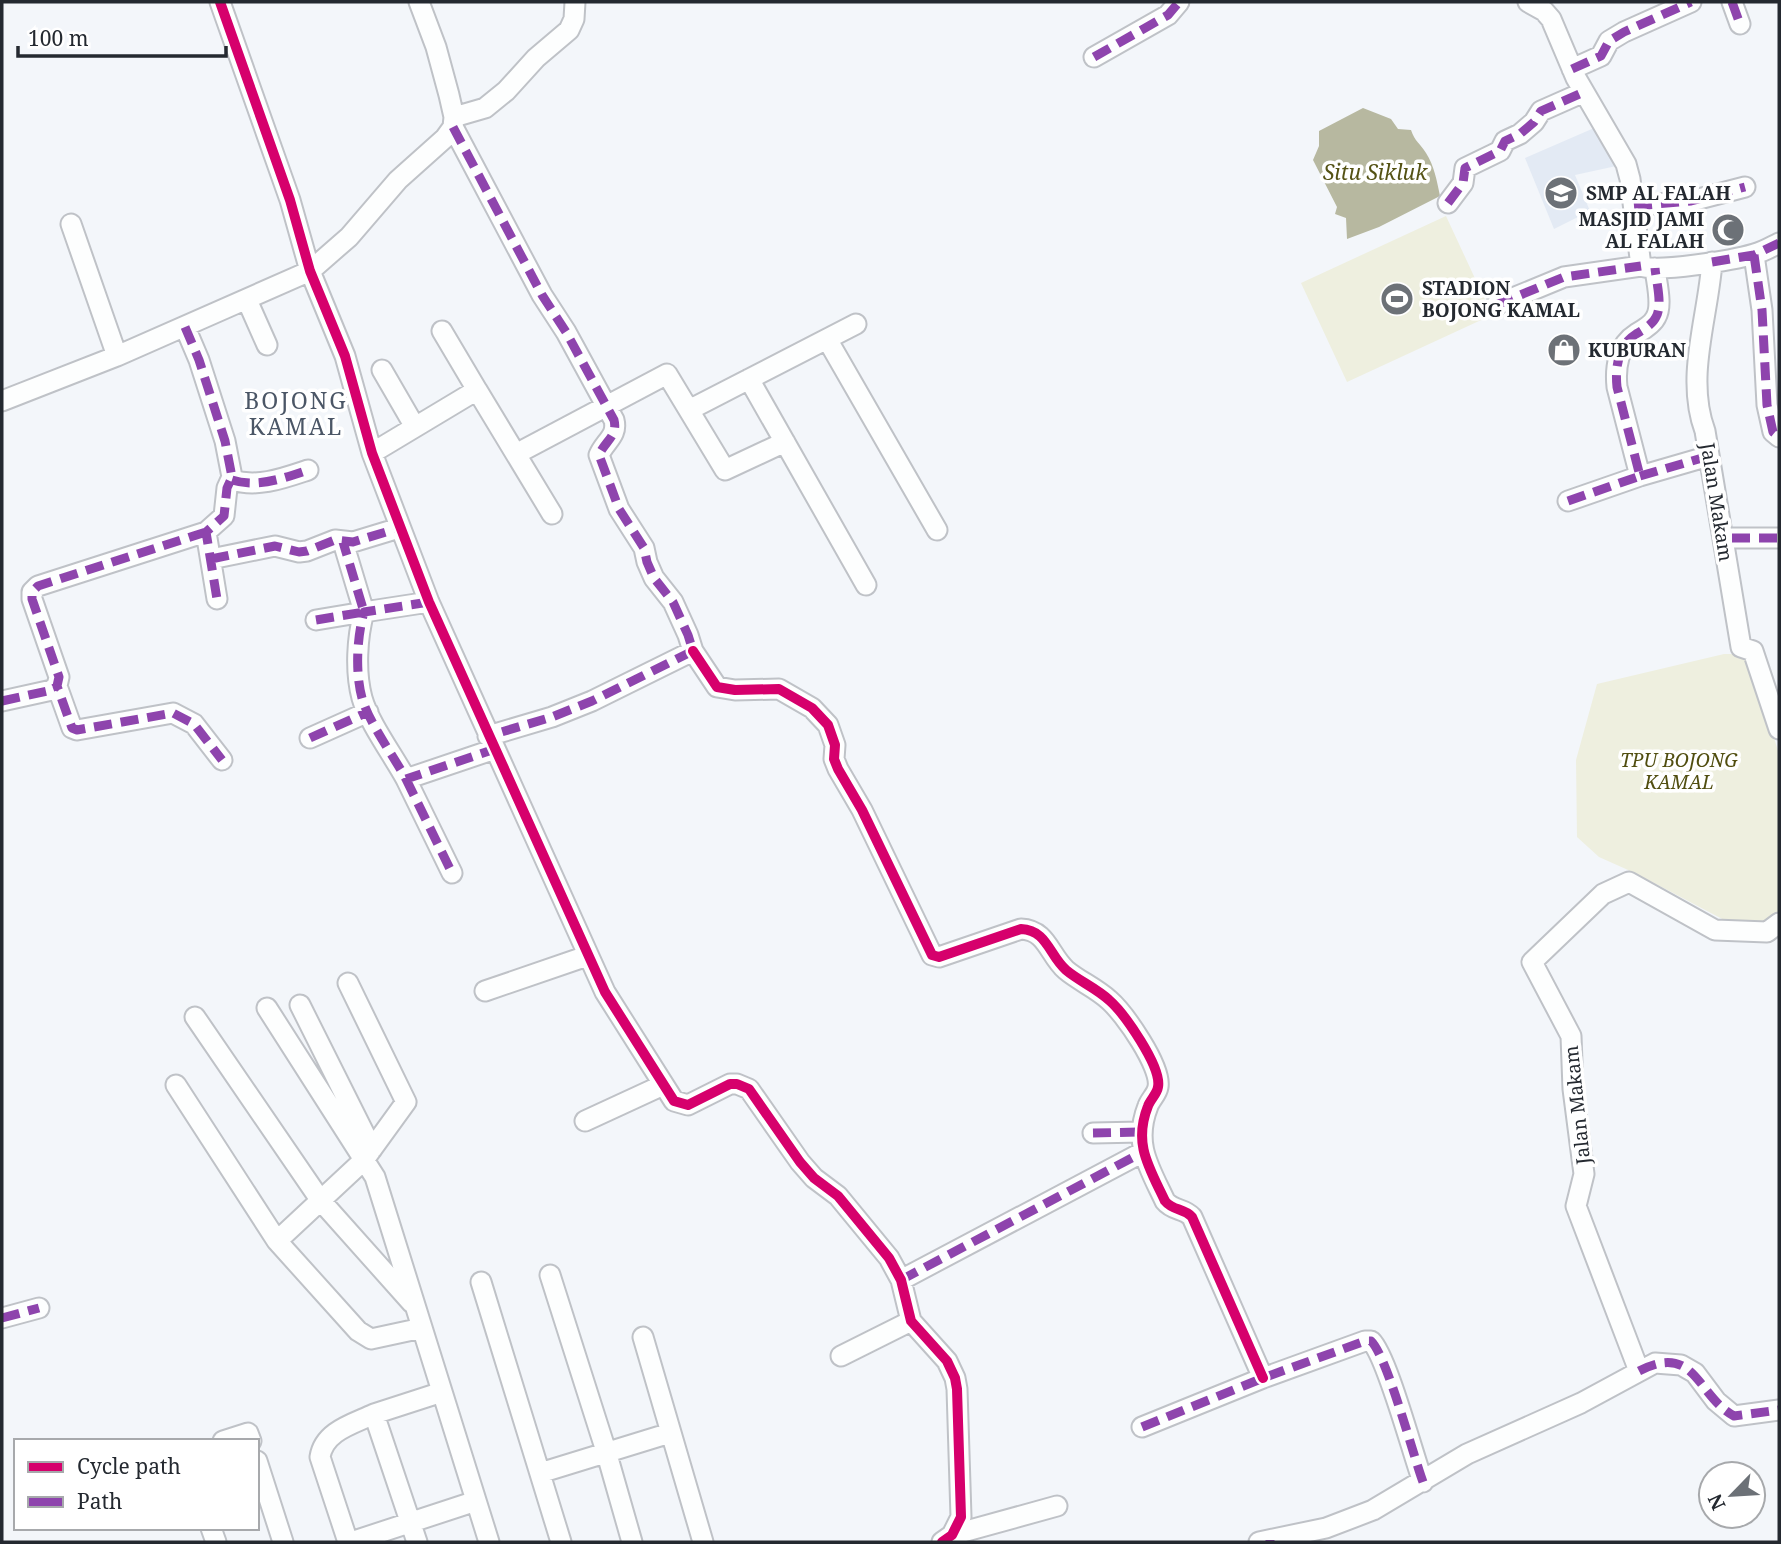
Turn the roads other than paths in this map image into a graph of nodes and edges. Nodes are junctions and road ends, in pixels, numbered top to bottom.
1 (220, 2) edge
2 (419, 2) edge
3 (575, 2) edge
4 (1179, 2) edge
5 (1528, 2) edge
6 (1691, 2) edge
7 (1732, 2) edge
8 (1740, 24) dead end
9 (1094, 57) dead end
10 (1572, 69) junction
11 (1584, 92) junction
12 (453, 122) junction
13 (1745, 187) dead end
14 (1448, 203) dead end
15 (1634, 206) junction
16 (71, 224) dead end
17 (1779, 243) edge
18 (1754, 255) junction
19 (1712, 262) junction
20 (1648, 267) junction
21 (310, 271) junction
22 (247, 300) junction
23 (1496, 305) dead end
24 (856, 324) dead end
25 (185, 327) junction
26 (442, 331) dead end
27 (827, 339) junction
28 (267, 345) dead end
29 (117, 356) junction
30 (382, 370) dead end
31 (749, 379) junction
32 (477, 390) junction
33 (2, 401) edge
34 (606, 405) junction
35 (689, 410) junction
36 (415, 427) junction
37 (1777, 433) edge
38 (785, 442) junction
39 (372, 453) junction
40 (516, 454) junction
41 (1709, 456) junction
42 (308, 470) dead end
43 (1640, 476) junction
44 (232, 480) junction
45 (1567, 501) dead end
46 (552, 514) dead end
47 (399, 528) junction
48 (937, 530) dead end
49 (206, 532) junction
50 (1732, 538) dead end
51 (1779, 538) edge
52 (343, 541) junction
53 (211, 559) junction
54 (866, 585) dead end
55 (216, 599) dead end
56 (429, 602) junction
57 (364, 612) junction
58 (316, 620) dead end
59 (693, 652) junction
60 (57, 686) junction
61 (2, 701) edge
62 (368, 712) junction
63 (1779, 729) edge
64 (310, 738) dead end
65 (492, 743) junction
66 (222, 760) dead end
67 (406, 779) junction
68 (452, 873) dead end
69 (1779, 923) edge
70 (587, 956) junction
71 (348, 983) dead end
72 (485, 991) dead end
73 (300, 1005) dead end
74 (267, 1008) dead end
75 (195, 1017) dead end
76 (176, 1085) dead end
77 (663, 1085) junction
78 (585, 1121) dead end
79 (1141, 1132) junction
80 (1093, 1133) dead end
81 (1143, 1152) junction
82 (368, 1155) junction
83 (321, 1201) junction
84 (276, 1241) junction
85 (550, 1275) dead end
86 (901, 1280) junction
87 (481, 1282) dead end
88 (39, 1308) dead end
89 (416, 1308) junction
90 (2, 1318) edge
91 (911, 1321) junction
92 (422, 1328) junction
93 (643, 1337) dead end
94 (841, 1356) dead end
95 (1639, 1370) junction
96 (1263, 1378) junction
97 (442, 1392) junction
98 (1779, 1410) edge
99 (374, 1414) junction
100 (1142, 1427) dead end
101 (670, 1433) junction
102 (229, 1439) edge
103 (250, 1439) edge
104 (606, 1451) junction
105 (259, 1467) edge
106 (540, 1473) junction
107 (1423, 1482) junction
108 (476, 1501) junction
109 (1056, 1506) dead end
110 (411, 1523) junction
111 (947, 1539) edge
112 (283, 1542) edge
113 (349, 1542) edge
114 (417, 1542) edge
115 (489, 1542) edge
116 (561, 1542) edge
117 (632, 1542) edge
118 (703, 1542) edge
119 (1266, 1542) edge

1 - 21 street
2 - 12 street
3 - 12 street
4 - 9 street
5 - 10 street
6 - 10 street
7 - 8 street
10 - 11 street
11 - 14 street
11 - 15 street
12 - 21 street
12 - 34 street
13 - 15 street
15 - 20 street
16 - 29 street
17 - 18 street
18 - 19 street
18 - 37 street
19 - 20 street
19 - 41 street, Jalan Makam
20 - 23 street
20 - 43 street
21 - 22 street
21 - 39 street
22 - 25 street
22 - 28 street
24 - 27 street
25 - 29 street
25 - 44 street
26 - 32 street
27 - 31 street
27 - 48 street
29 - 33 street
30 - 36 street
31 - 35 street
31 - 38 street
32 - 36 street
32 - 40 street
34 - 35 street
34 - 40 street
34 - 59 street
35 - 38 street
36 - 39 street
38 - 54 street
39 - 47 street
40 - 46 street
41 - 43 street
41 - 63 street, Jalan Makam
42 - 44 street
43 - 45 street
44 - 49 street
47 - 52 street
47 - 56 street
49 - 53 street
49 - 60 street
50 - 51 street
52 - 53 street
52 - 57 street
53 - 55 street
56 - 57 street
56 - 65 street
57 - 58 street
57 - 62 street
59 - 65 street
59 - 79 street
60 - 61 street
60 - 66 street
62 - 64 street
62 - 67 street
65 - 67 street
65 - 70 street
67 - 68 street
69 - 95 street, Jalan Makam
70 - 72 street
70 - 77 street
71 - 82 street
73 - 82 street
74 - 82 street
75 - 83 street
76 - 84 street
77 - 78 street
77 - 86 street
79 - 80 street
79 - 81 street
81 - 86 street
81 - 96 street
82 - 83 street
82 - 89 street
83 - 84 street
83 - 89 street
84 - 92 street
85 - 104 street
86 - 91 street
87 - 106 street
88 - 90 street
89 - 92 street
91 - 94 street
91 - 111 street
92 - 97 street
93 - 101 street
95 - 98 street
95 - 107 street
96 - 100 street
96 - 107 street
97 - 99 street
97 - 108 street
99 - 110 street
99 - 113 street
101 - 104 street
101 - 118 street
102 - 103 street
104 - 106 street
104 - 117 street
105 - 112 street
106 - 116 street
107 - 119 street
108 - 110 street
108 - 115 street
109 - 111 street
110 - 113 street
110 - 114 street

